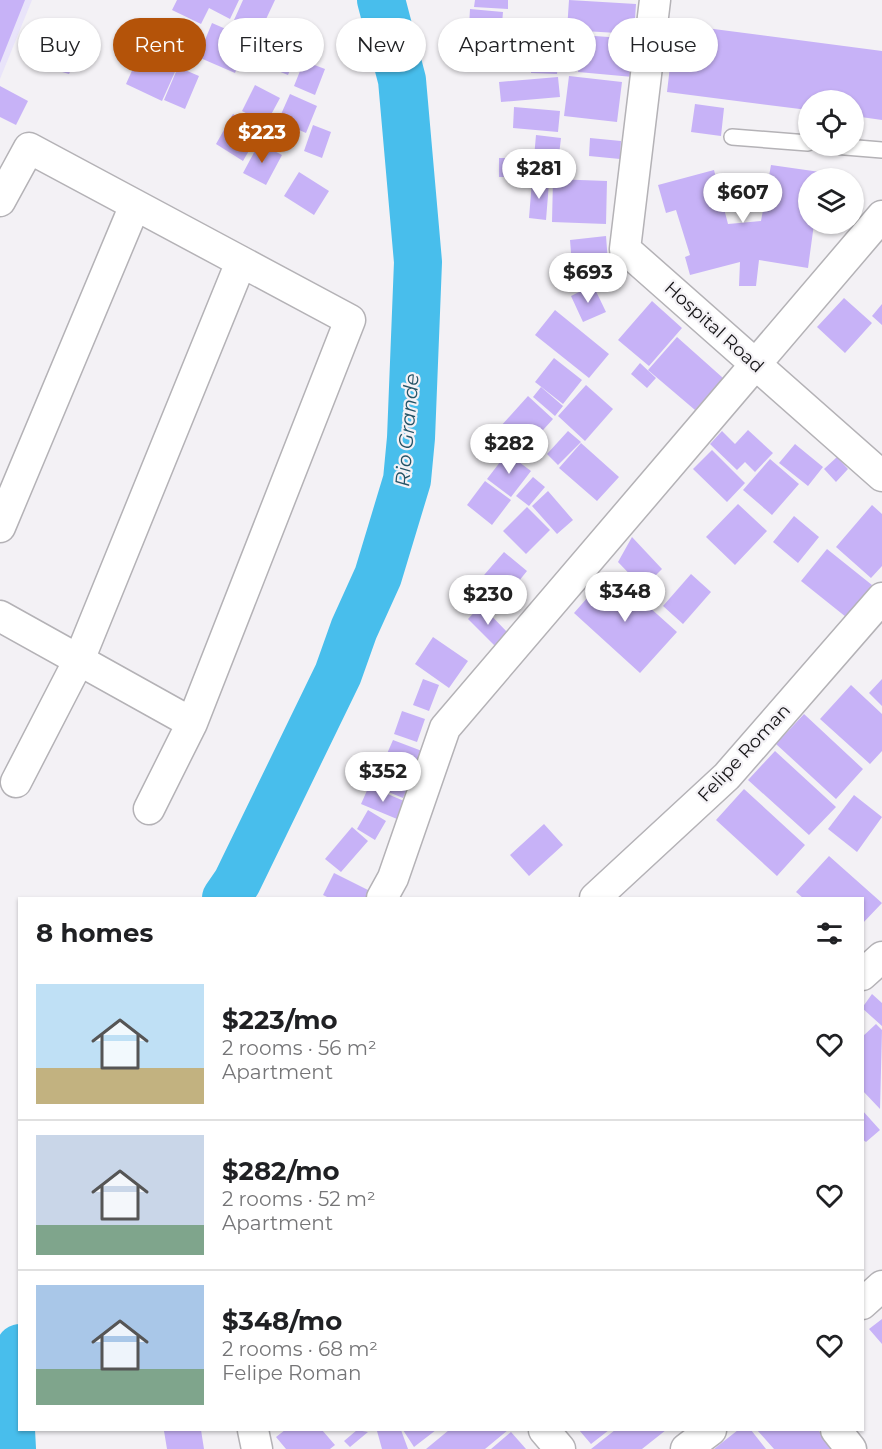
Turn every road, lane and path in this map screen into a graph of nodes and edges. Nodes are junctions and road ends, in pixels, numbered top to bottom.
1 (655, 0) edge
2 (732, 136) dead end
3 (798, 142) edge
4 (864, 149) edge
5 (882, 150) edge
6 (0, 201) edge
7 (135, 205) junction
8 (882, 216) edge
9 (241, 262) junction
10 (756, 364) junction
11 (882, 476) edge
12 (8, 484) edge
13 (0, 527) edge
14 (882, 598) edge
15 (0, 616) edge
16 (79, 660) junction
17 (192, 723) junction
18 (16, 782) dead end
19 (150, 809) dead end
20 (395, 892) edge
21 (596, 897) edge
22 (882, 957) edge
23 (864, 973) edge
24 (882, 1286) edge
25 (864, 1302) edge
26 (253, 1431) edge
27 (545, 1431) edge
28 (710, 1431) edge
29 (837, 1431) edge
30 (257, 1449) edge
31 (560, 1449) edge
32 (686, 1449) edge
33 (851, 1449) edge

1 - 10 street, Hospital Road
2 - 3 lane
4 - 5 lane
6 - 7 street
7 - 9 street
7 - 12 street
8 - 10 street
9 - 16 street
9 - 17 street
10 - 11 street, Hospital Road
10 - 20 street
12 - 13 street
14 - 21 street, Felipe Roman
15 - 16 street
16 - 17 street
16 - 18 street
17 - 19 street
22 - 23 street
24 - 25 street
26 - 30 street
27 - 31 street
28 - 32 street
29 - 33 street

